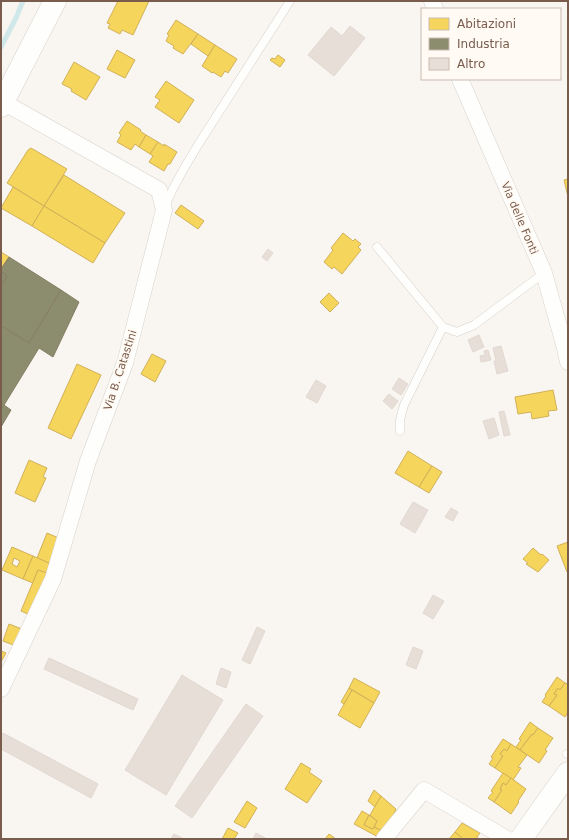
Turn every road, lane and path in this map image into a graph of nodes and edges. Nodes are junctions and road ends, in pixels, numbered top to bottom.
1 (55, 1) edge
2 (290, 1) edge
3 (460, 80) edge
4 (2, 104) edge
5 (164, 210) junction
6 (377, 247) dead end
7 (544, 273) junction
8 (443, 327) junction
9 (568, 362) edge
10 (400, 431) dead end
11 (1, 689) edge
12 (568, 761) edge
13 (384, 839) edge
14 (507, 839) edge
15 (521, 839) edge

1 - 4 main road
2 - 5 lane
3 - 7 street, Via delle Fonti
4 - 5 street, Via B. Catastini
5 - 11 street, Via B. Catastini
6 - 8 lane
7 - 8 lane
7 - 9 street, Via delle Fonti
8 - 10 lane
12 - 15 main road
13 - 14 street

